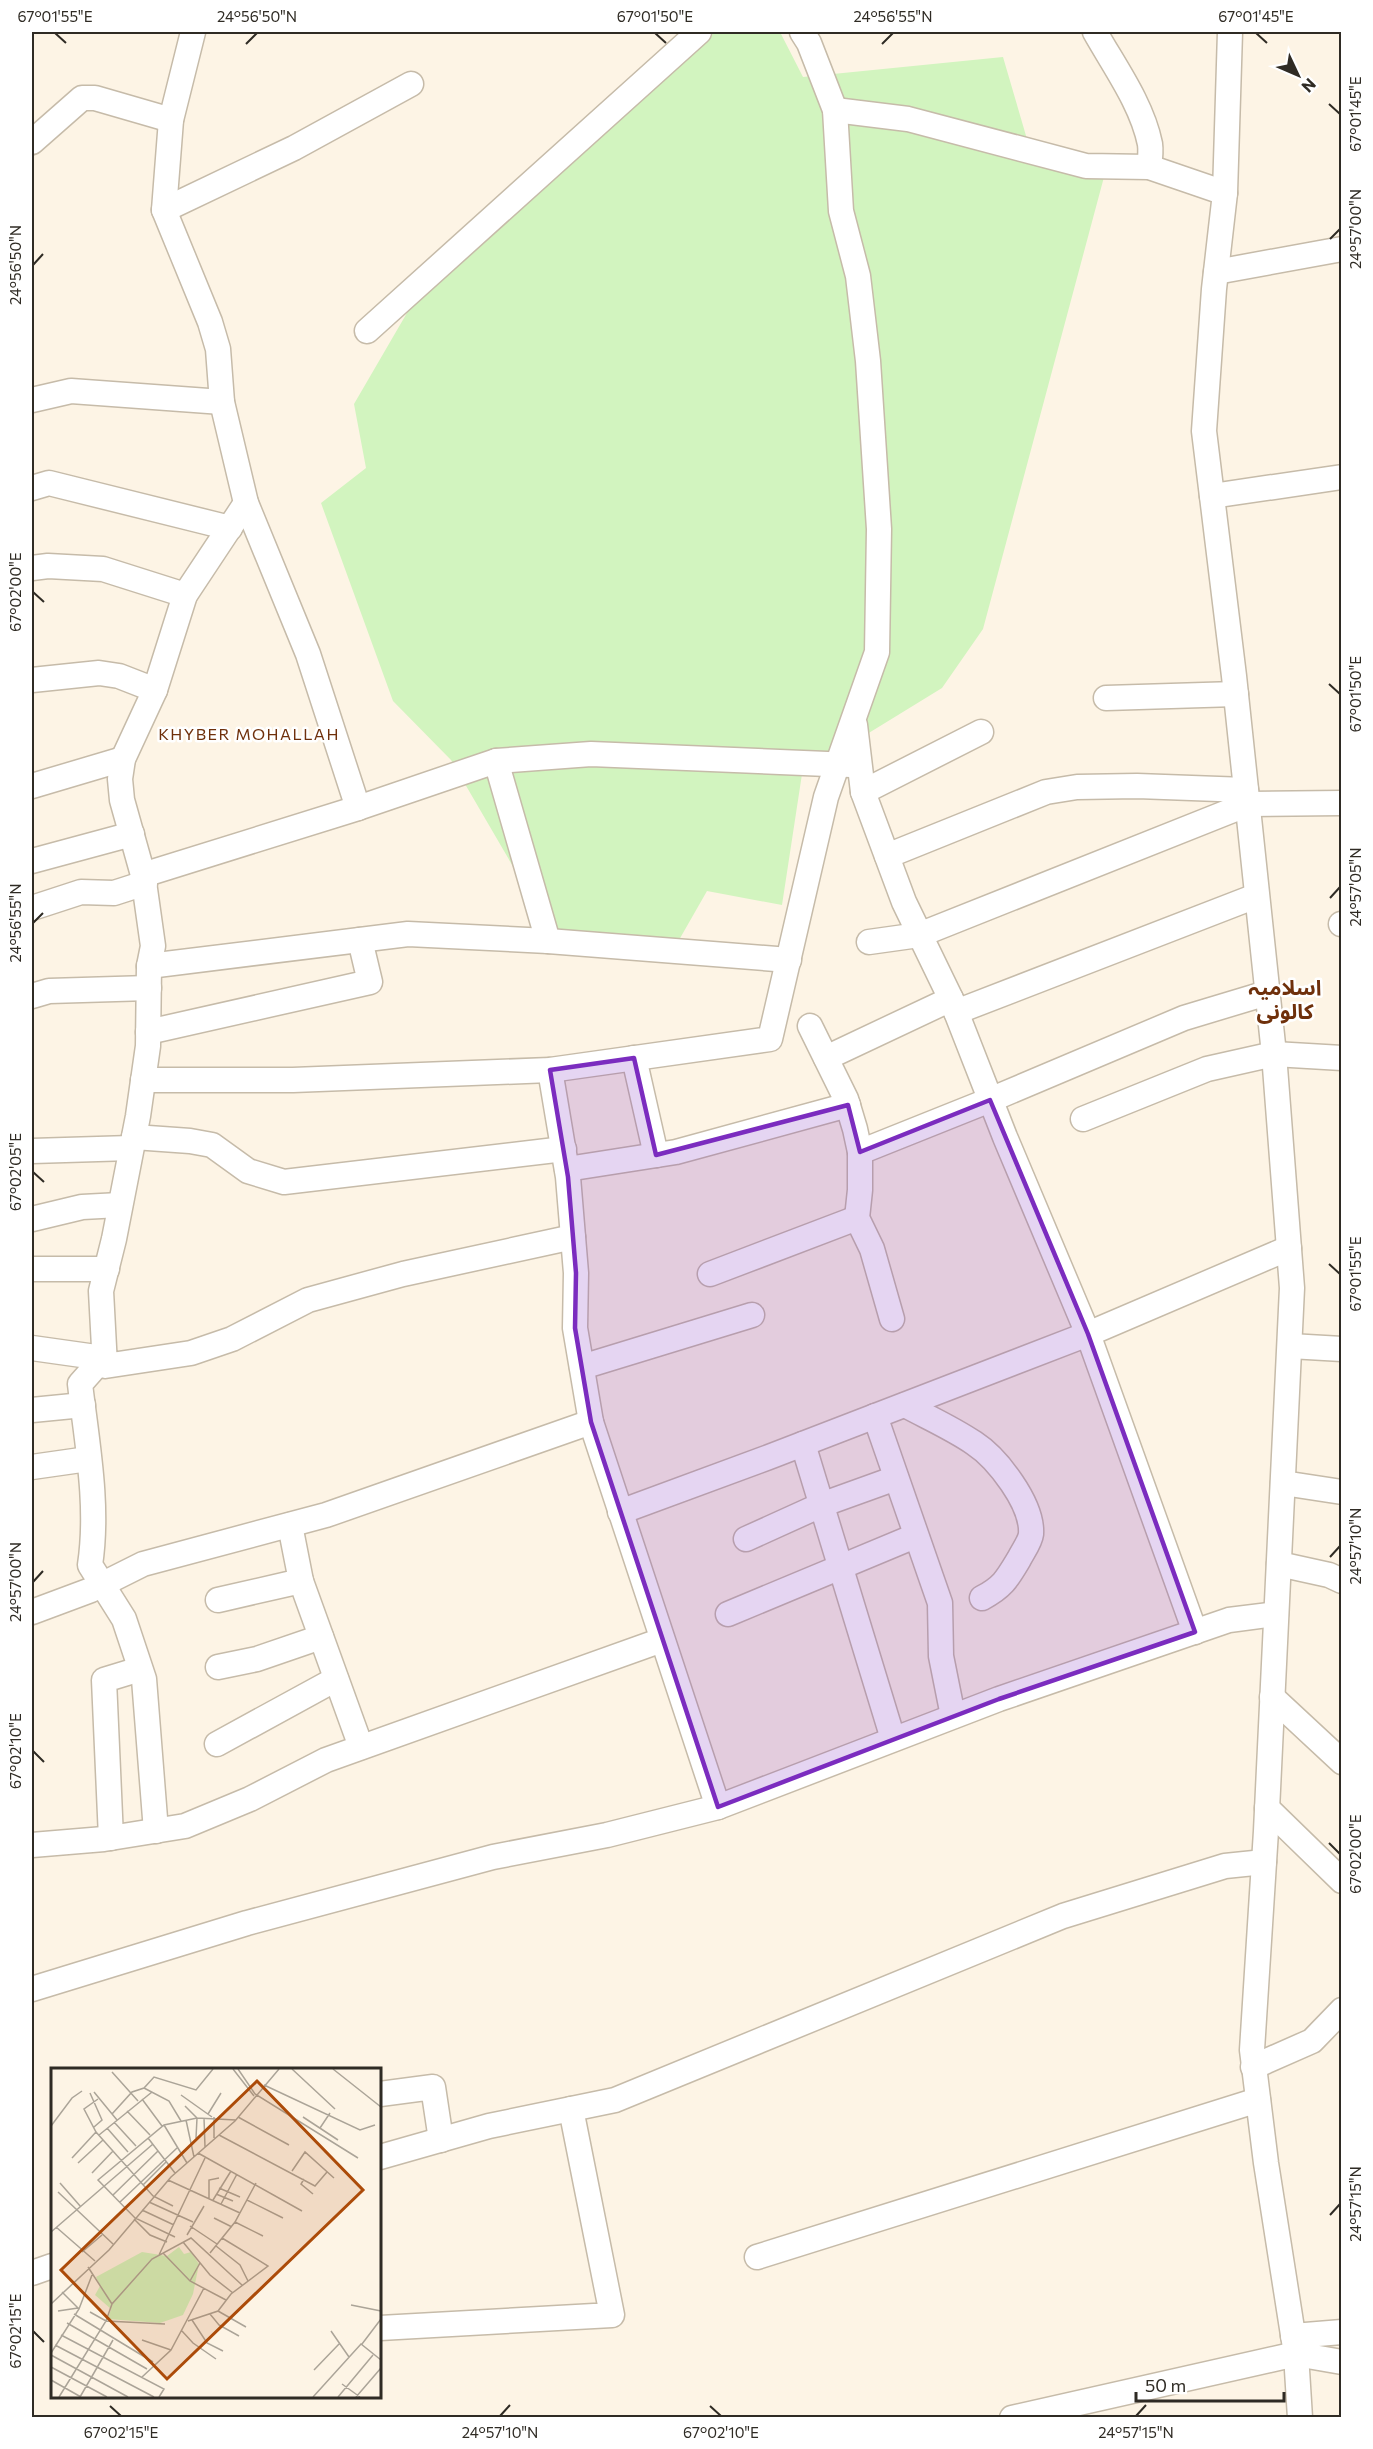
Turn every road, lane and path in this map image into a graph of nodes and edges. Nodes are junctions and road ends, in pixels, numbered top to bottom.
1 (193, 32) edge
2 (699, 32) edge
3 (802, 32) edge
4 (1095, 32) edge
5 (1230, 32) edge
6 (411, 84) dead end
7 (835, 110) junction
8 (171, 120) junction
9 (32, 142) edge
10 (1149, 167) junction
11 (1225, 193) junction
12 (164, 210) junction
13 (1341, 249) edge
14 (1216, 272) junction
15 (367, 332) dead end
16 (32, 400) edge
17 (222, 402) junction
18 (1341, 477) edge
19 (32, 488) edge
20 (1212, 496) junction
21 (246, 503) junction
22 (230, 528) junction
23 (32, 568) edge
24 (185, 595) junction
25 (32, 680) edge
26 (155, 690) junction
27 (1236, 694) junction
28 (1106, 698) dead end
29 (981, 732) dead end
30 (123, 759) junction
31 (496, 761) junction
32 (849, 765) junction
33 (32, 786) edge
34 (863, 792) junction
35 (1247, 797) junction
36 (1341, 803) edge
37 (358, 808) junction
38 (132, 834) junction
39 (887, 856) junction
40 (32, 861) edge
41 (144, 879) junction
42 (1256, 896) junction
43 (32, 908) edge
44 (920, 935) junction
45 (360, 940) junction
46 (548, 941) junction
47 (869, 942) dead end
48 (789, 960) junction
49 (149, 977) junction
50 (1267, 993) junction
51 (32, 996) edge
52 (953, 1005) junction
53 (810, 1026) dead end
54 (148, 1032) junction
55 (1274, 1054) junction
56 (634, 1058) junction
57 (826, 1058) junction
58 (1341, 1058) edge
59 (550, 1070) junction
60 (143, 1080) junction
61 (990, 1100) junction
62 (848, 1105) junction
63 (1083, 1119) dead end
64 (132, 1142) junction
65 (32, 1151) edge
66 (860, 1152) junction
67 (656, 1155) junction
68 (565, 1159) junction
69 (120, 1205) junction
70 (857, 1218) junction
71 (32, 1219) edge
72 (573, 1237) junction
73 (1289, 1248) junction
74 (32, 1269) edge
75 (107, 1269) junction
76 (710, 1275) dead end
77 (752, 1315) dead end
78 (892, 1319) dead end
79 (1088, 1334) junction
80 (1290, 1346) junction
81 (32, 1347) edge
82 (1341, 1349) edge
83 (103, 1358) junction
84 (582, 1367) junction
85 (83, 1405) junction
86 (905, 1405) junction
87 (32, 1410) edge
88 (875, 1416) junction
89 (591, 1422) junction
90 (803, 1444) junction
91 (88, 1459) junction
92 (32, 1467) edge
93 (896, 1478) junction
94 (1283, 1483) junction
95 (1341, 1492) edge
96 (821, 1505) junction
97 (620, 1512) junction
98 (290, 1525) junction
99 (915, 1536) junction
100 (746, 1539) dead end
101 (1279, 1564) junction
102 (840, 1567) junction
103 (301, 1581) junction
104 (1341, 1581) edge
105 (102, 1585) junction
106 (982, 1598) dead end
107 (218, 1600) dead end
108 (32, 1612) edge
109 (728, 1614) dead end
110 (1276, 1614) junction
111 (1195, 1632) junction
112 (321, 1637) junction
113 (662, 1640) junction
114 (218, 1667) dead end
115 (140, 1669) junction
116 (336, 1679) junction
117 (1272, 1696) junction
118 (953, 1716) junction
119 (893, 1739) junction
120 (217, 1744) dead end
121 (361, 1747) junction
122 (1341, 1762) edge
123 (718, 1807) junction
124 (1267, 1808) junction
125 (156, 1831) junction
126 (111, 1838) junction
127 (32, 1845) edge
128 (1264, 1862) junction
129 (1341, 1881) edge
130 (32, 1989) edge
131 (1341, 2010) edge
132 (1253, 2067) junction
133 (381, 2094) edge
134 (1258, 2100) junction
135 (571, 2109) junction
136 (441, 2140) junction
137 (381, 2157) edge
138 (757, 2257) dead end
139 (51, 2266) edge
140 (32, 2273) edge
141 (381, 2328) edge
142 (1341, 2332) edge
143 (1294, 2345) junction
144 (1341, 2362) edge
145 (1012, 2418) edge
146 (1300, 2418) edge

1 - 8 street
2 - 15 street
3 - 7 street
4 - 10 street
5 - 11 street
6 - 12 street
7 - 10 street
7 - 32 street
8 - 9 street
8 - 12 street
10 - 11 street
11 - 14 street
12 - 17 street
13 - 14 street
14 - 20 street
16 - 17 street
17 - 21 street
18 - 20 street
19 - 22 street
20 - 27 street
21 - 22 street
21 - 37 street
22 - 24 street
23 - 24 street
24 - 26 street
25 - 26 street
26 - 30 street
27 - 28 street
27 - 35 street
29 - 34 street
30 - 33 street
30 - 38 street
31 - 32 street
31 - 37 street
31 - 46 street
32 - 34 street
32 - 48 street
34 - 39 street
35 - 36 street
35 - 39 street
35 - 42 street
35 - 44 street
37 - 41 street
38 - 40 street
38 - 41 street
39 - 44 street
41 - 43 street
41 - 49 street
42 - 50 street
42 - 52 street
44 - 47 street
44 - 52 street
45 - 46 street
45 - 49 street
45 - 54 street
46 - 48 street
48 - 56 street
49 - 51 street
49 - 54 street
50 - 55 street
50 - 61 street
52 - 57 street
52 - 61 street
53 - 57 street
54 - 60 street
55 - 58 street
55 - 63 street
55 - 73 street
56 - 59 street
56 - 67 street
57 - 62 street
59 - 60 street
59 - 68 street
60 - 64 street
61 - 66 street
61 - 79 street
62 - 66 street
62 - 67 street
64 - 65 street
64 - 68 street
64 - 69 street
66 - 70 street
67 - 68 street
68 - 72 street
69 - 71 street
69 - 75 street
70 - 76 street
70 - 78 street
72 - 83 street
72 - 84 street
73 - 79 street
73 - 80 street
74 - 75 street
75 - 83 street
77 - 84 street
79 - 86 street
79 - 111 street
80 - 82 street
80 - 94 street
81 - 83 street
83 - 85 street
84 - 89 street
85 - 87 street
85 - 91 street
86 - 88 street
86 - 106 street
88 - 90 street
88 - 93 street
89 - 97 street
89 - 98 street
90 - 96 street
90 - 97 street
91 - 92 street
91 - 105 street
93 - 96 street
93 - 99 street
94 - 95 street
94 - 101 street
96 - 100 street
96 - 102 street
97 - 113 street
98 - 103 street
98 - 105 street
99 - 102 street
99 - 118 street
101 - 104 street
101 - 110 street
102 - 109 street
102 - 119 street
103 - 107 street
103 - 112 street
105 - 108 street
105 - 115 street
110 - 111 street
110 - 117 street
111 - 118 street
112 - 114 street
112 - 116 street
113 - 121 street
113 - 123 street
115 - 125 street
115 - 126 street
116 - 120 street
116 - 121 street
117 - 122 street
117 - 124 street
118 - 119 street
119 - 123 street
121 - 125 street
123 - 130 street
124 - 128 street
124 - 129 street
125 - 126 street
126 - 127 street
128 - 132 street
128 - 135 street
131 - 132 street
132 - 134 street
133 - 136 street
134 - 138 street
134 - 143 street
135 - 136 street
135 - 141 street
136 - 137 street
139 - 140 street
142 - 143 street
143 - 144 street
143 - 145 street
143 - 146 street

